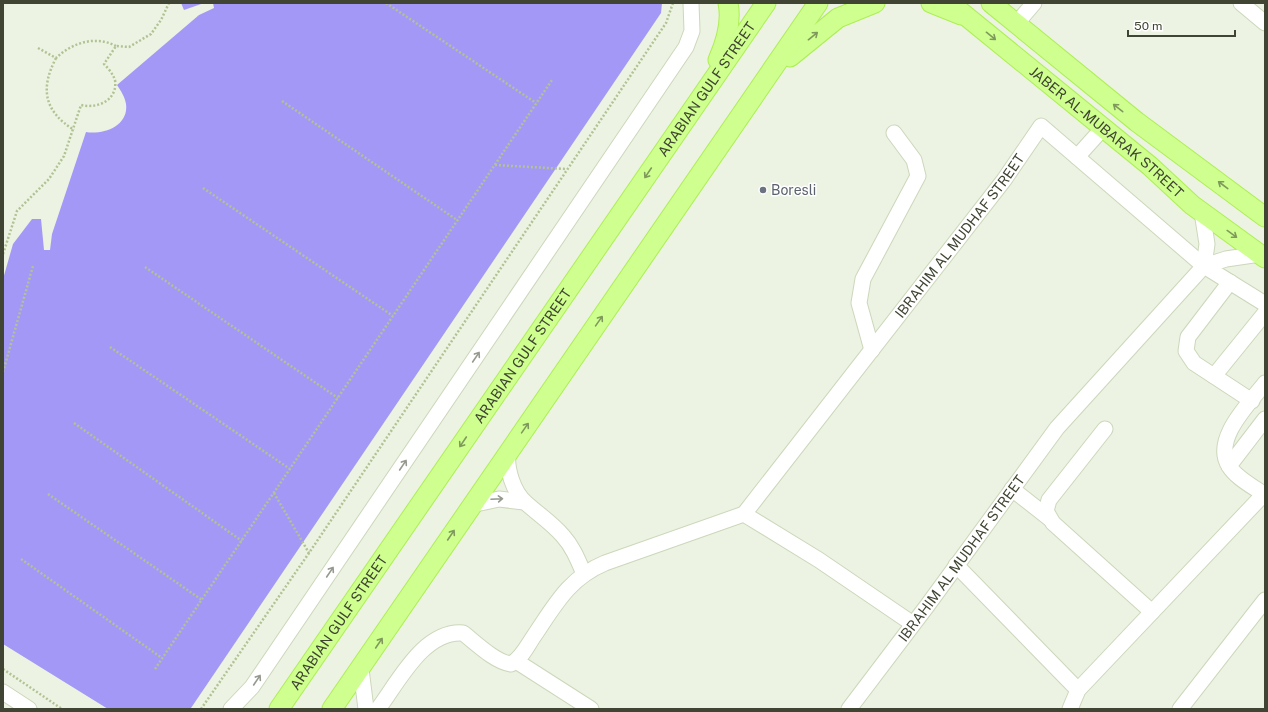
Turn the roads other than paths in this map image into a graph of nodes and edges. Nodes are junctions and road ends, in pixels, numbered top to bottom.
1 (691, 3) edge
2 (728, 3) edge
3 (766, 3) edge
4 (818, 3) edge
5 (875, 3) edge
6 (931, 3) edge
7 (950, 3) edge
8 (990, 3) edge
9 (1034, 3) edge
10 (1241, 3) edge
11 (972, 21) junction
12 (1265, 23) edge
13 (1016, 24) junction
14 (764, 81) junction
15 (697, 102) junction
16 (1103, 128) junction
17 (894, 133) dead end
18 (1077, 157) junction
19 (1200, 168) junction
20 (1176, 190) junction
21 (1202, 212) junction
22 (1265, 217) edge
23 (1263, 256) edge
24 (1204, 266) junction
25 (1230, 282) junction
26 (1265, 304) edge
27 (1265, 313) edge
28 (872, 350) junction
29 (1214, 376) junction
30 (1265, 383) edge
31 (1252, 401) junction
32 (1265, 419) edge
33 (1105, 428) dead end
34 (508, 452) junction
35 (1229, 466) junction
36 (1012, 489) junction
37 (1264, 494) edge
38 (524, 502) junction
39 (471, 505) junction
40 (744, 514) junction
41 (1049, 518) junction
42 (956, 565) junction
43 (584, 574) junction
44 (1265, 600) edge
45 (1152, 612) junction
46 (912, 624) junction
47 (516, 661) junction
48 (361, 669) junction
49 (296, 685) junction
50 (1078, 690) junction
51 (3, 692) edge
52 (29, 709) edge
53 (231, 709) edge
54 (272, 709) edge
55 (279, 709) edge
56 (332, 709) edge
57 (366, 709) edge
58 (378, 709) edge
59 (591, 709) edge
60 (849, 709) edge
61 (1070, 709) edge
62 (1180, 709) edge

53 -> 1 street
2 - 15 main road
3 - 15 main road, ARABIAN GULF STREET
4 - 14 main road
14 -> 5 main road
6 - 11 main road
7 - 11 main road, JABER AL-MUBARAK STREET
8 - 13 main road, JABER AL-MUBARAK STREET
9 - 13 street
10 - 12 street
11 -> 16 main road, JABER AL-MUBARAK STREET
19 -> 13 main road, JABER AL-MUBARAK STREET
34 -> 14 main road
15 -> 49 main road, ARABIAN GULF STREET
16 - 18 street
16 - 20 main road, JABER AL-MUBARAK STREET
17 - 28 street
18 - 24 street, IBRAHIM AL MUDHAF STREET
18 - 28 street, IBRAHIM AL MUDHAF STREET
19 - 20 main road
22 -> 19 main road, JABER AL-MUBARAK STREET
20 - 21 main road, JABER AL-MUBARAK STREET
21 -> 23 main road, JABER AL-MUBARAK STREET
21 - 24 street
23 - 24 street
24 - 25 street
24 - 36 street, IBRAHIM AL MUDHAF STREET
25 - 26 street
25 - 29 street
27 - 29 street
28 - 40 street, IBRAHIM AL MUDHAF STREET
29 - 31 street
30 - 31 street
31 - 35 street
32 - 35 street
33 - 41 street
34 - 38 street
34 - 39 main road
35 - 37 street
36 - 41 street
36 - 42 street, IBRAHIM AL MUDHAF STREET
37 - 45 street
39 -> 38 street
38 - 43 street
48 -> 39 main road
40 - 43 street
40 - 46 street
41 - 45 street
42 - 46 street, IBRAHIM AL MUDHAF STREET
42 - 50 street
43 - 47 street
44 - 62 street
45 - 50 street
46 - 60 street, IBRAHIM AL MUDHAF STREET
47 - 58 street
47 - 59 street
48 - 56 main road
48 - 57 street
49 - 54 street
49 - 55 main road, ARABIAN GULF STREET
50 - 61 street
51 - 52 street

